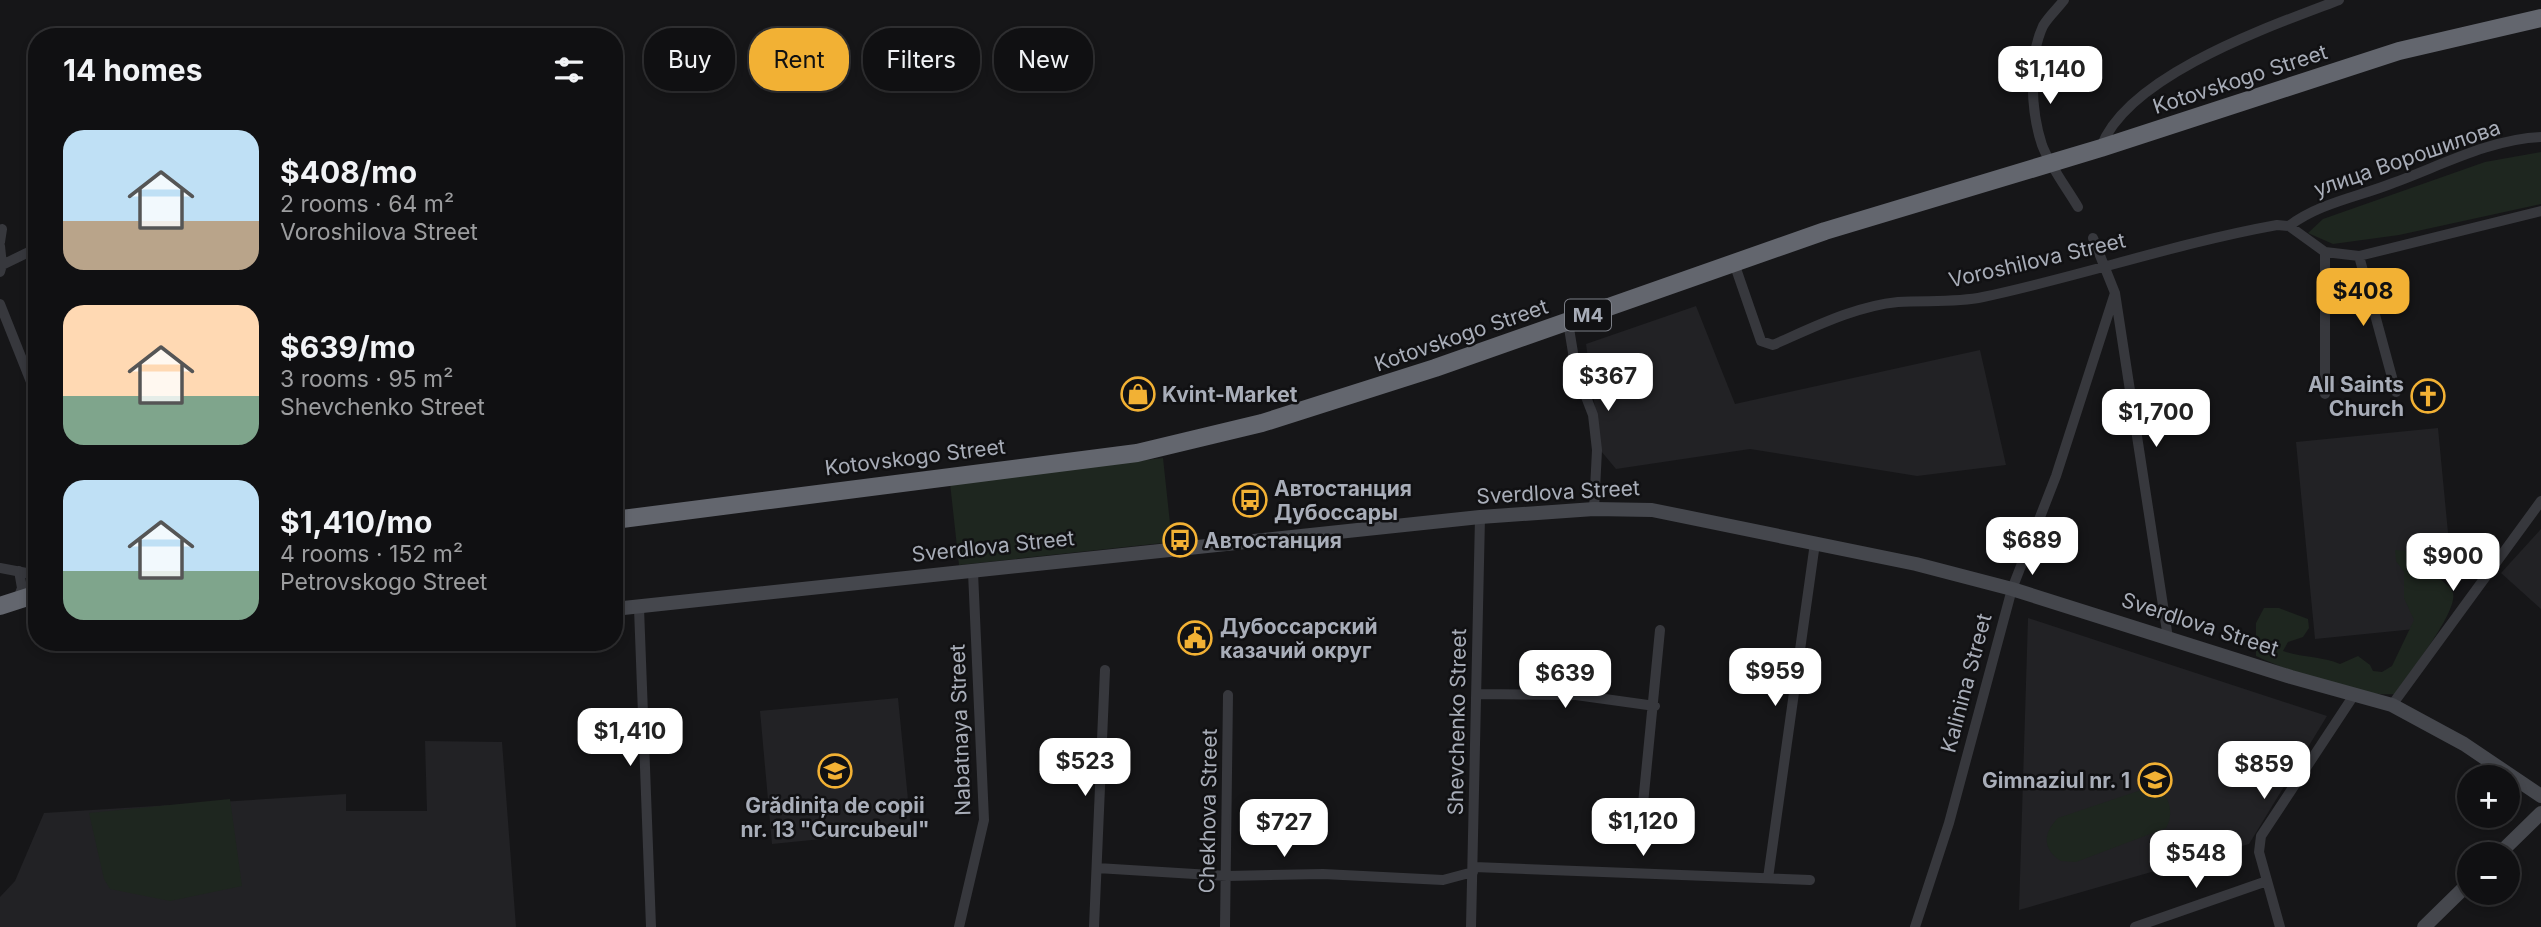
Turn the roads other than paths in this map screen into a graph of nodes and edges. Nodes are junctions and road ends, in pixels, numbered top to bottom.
1 (2064, 0) edge
2 (2339, 0) edge
3 (2541, 18) edge
4 (2541, 137) edge
5 (2101, 148) junction
6 (2052, 163) junction
7 (2078, 206) dead end
8 (2541, 211) edge
9 (2289, 226) junction
10 (2, 229) dead end
11 (2093, 238) dead end
12 (0, 244) edge
13 (2325, 251) junction
14 (28, 253) edge
15 (2360, 256) junction
16 (1734, 262) junction
17 (2107, 267) junction
18 (1, 268) edge
19 (2115, 293) junction
20 (0, 304) edge
21 (1568, 322) junction
22 (28, 374) edge
23 (2396, 392) dead end
24 (2325, 394) dead end
25 (2541, 500) edge
26 (1594, 509) junction
27 (1480, 517) junction
28 (623, 519) edge
29 (1815, 543) junction
30 (0, 568) edge
31 (19, 571) junction
32 (973, 572) junction
33 (28, 573) edge
34 (2012, 589) junction
35 (28, 597) edge
36 (18, 600) junction
37 (0, 606) edge
38 (623, 608) edge
39 (639, 608) junction
40 (1660, 629) dead end
41 (2168, 638) junction
42 (1105, 670) dead end
43 (1476, 694) junction
44 (1228, 695) dead end
45 (2354, 695) junction
46 (2392, 705) junction
47 (1655, 706) junction
48 (2541, 796) edge
49 (1643, 804) dead end
50 (2541, 813) edge
51 (2511, 842) edge
52 (1097, 868) junction
53 (1474, 870) junction
54 (1227, 876) junction
55 (1768, 877) junction
56 (1810, 880) dead end
57 (2267, 881) junction
58 (2457, 895) edge
59 (651, 927) edge
60 (959, 927) edge
61 (1094, 927) edge
62 (1225, 927) edge
63 (1471, 927) edge
64 (1915, 927) edge
65 (2138, 927) edge
66 (2280, 927) edge
67 (2424, 927) edge

1 - 6 street
2 - 5 street
3 - 5 highway, Kotovskogo Street / M4
4 - 9 street, улица Ворошилова
5 - 6 highway, Kotovskogo Street / M4
6 - 7 street
6 - 16 highway, Kotovskogo Street / M4
8 - 15 street
9 - 13 street
9 - 17 street, Voroshilova Street
10 - 12 street
11 - 17 street
12 - 18 street
13 - 15 street
13 - 24 street
14 - 18 street
15 - 23 street
16 - 17 street, Voroshilova Street
16 - 21 highway, Kotovskogo Street / M4
17 - 19 street
19 - 34 street, Kalinina Street
19 - 41 street
20 - 22 street
21 - 26 street
21 - 28 highway, Kotovskogo Street / M4
25 - 46 street
26 - 27 street, Sverdlova Street
26 - 29 street, Sverdlova Street
27 - 32 street, Sverdlova Street
27 - 43 street, Shevchenko Street
29 - 34 street, Sverdlova Street
29 - 55 street
30 - 31 street
31 - 33 street
31 - 36 street
32 - 39 street, Sverdlova Street
32 - 60 street, Nabatnaya Street
34 - 41 street, Sverdlova Street
34 - 64 street, Kalinina Street
35 - 36 highway
36 - 37 highway
38 - 39 street, Sverdlova Street
39 - 59 street
40 - 47 street
41 - 45 street, Sverdlova Street
42 - 52 street
43 - 47 street
43 - 53 street, Shevchenko Street
44 - 54 street, Chekhova Street
45 - 46 street, Sverdlova Street
45 - 57 street
46 - 48 street, Sverdlova Street
47 - 49 street
50 - 51 street
52 - 54 street
52 - 61 street
53 - 54 street
53 - 55 street
53 - 63 street, Shevchenko Street
54 - 62 street, Chekhova Street
55 - 56 street
57 - 65 street
57 - 66 street
58 - 67 street

